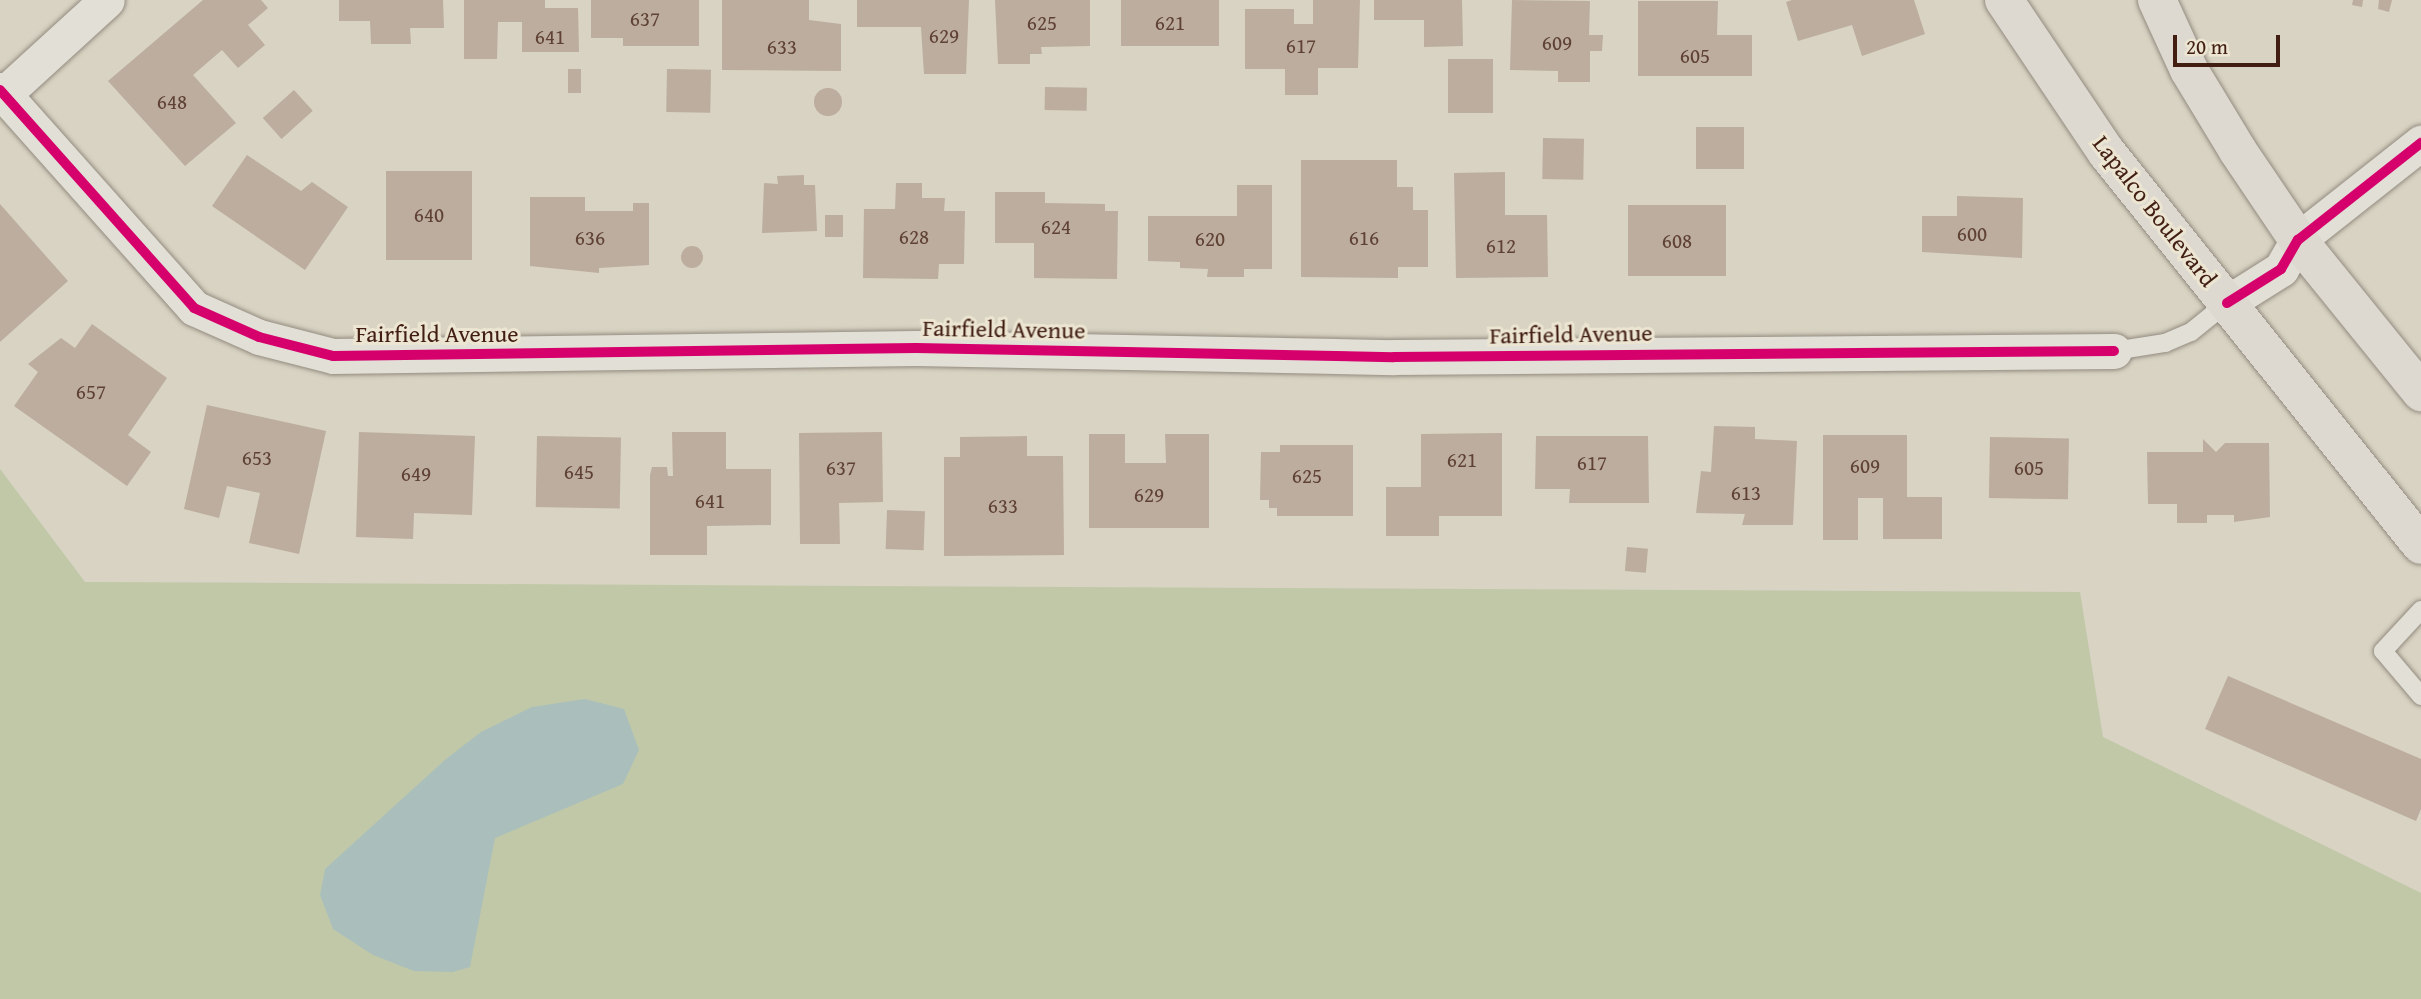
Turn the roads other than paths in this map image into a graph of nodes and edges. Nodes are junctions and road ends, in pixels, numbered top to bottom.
1 (107, 0) edge
2 (2004, 0) edge
3 (2157, 0) edge
4 (2, 92) edge
5 (2421, 143) edge
6 (2298, 240) junction
7 (2227, 303) junction
8 (2115, 351) joint
9 (2421, 392) edge
10 (2421, 545) edge
11 (2421, 610) edge
12 (2421, 696) edge

1 - 4 street
2 - 7 main road, Lapalco Boulevard
3 - 6 main road
4 - 8 street, Fairfield Avenue
5 - 6 street, Fairfield Avenue
6 - 7 street, Fairfield Avenue
6 - 9 main road
7 - 8 lane, Fairfield Avenue
7 - 10 main road, Lapalco Boulevard
11 - 12 lane

